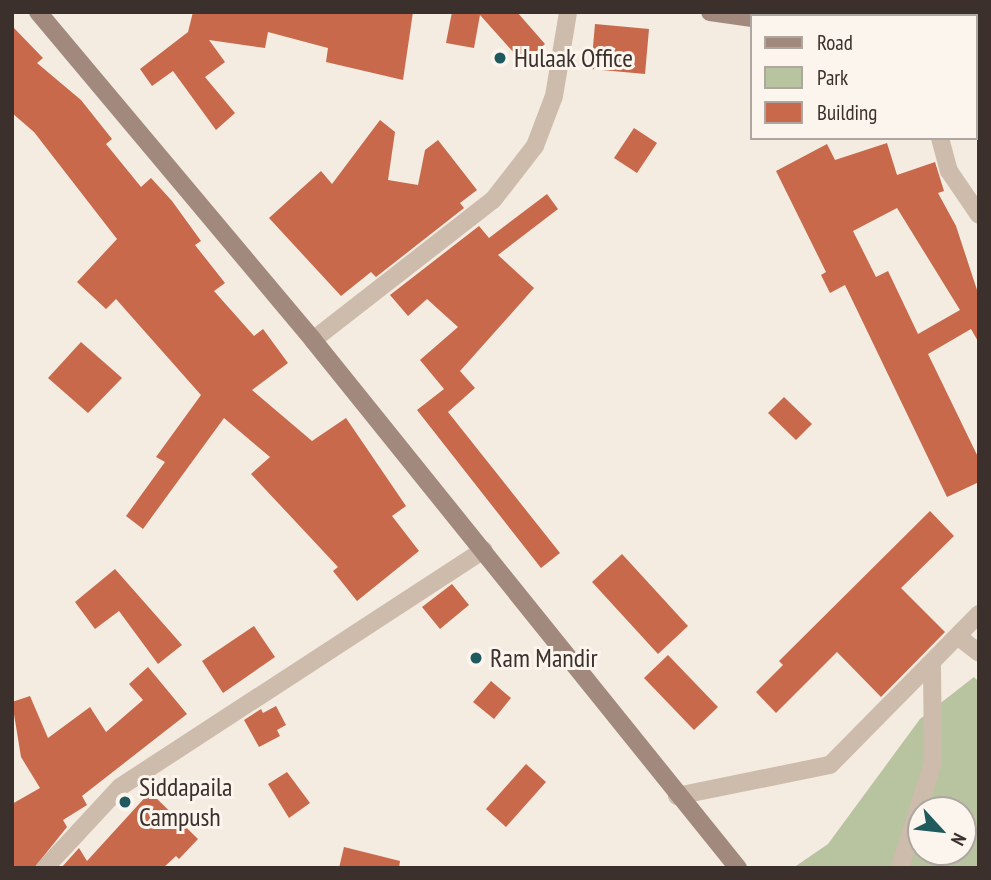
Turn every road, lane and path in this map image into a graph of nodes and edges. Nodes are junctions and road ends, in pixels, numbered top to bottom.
1 (37, 12) edge
2 (568, 12) edge
3 (710, 12) edge
4 (750, 18) edge
5 (941, 140) edge
6 (979, 215) edge
7 (313, 340) junction
8 (483, 550) junction
9 (979, 614) edge
10 (960, 638) junction
11 (979, 653) edge
12 (932, 665) junction
13 (677, 796) junction
14 (45, 868) edge
15 (738, 868) edge
16 (900, 868) edge

1 - 7 street
2 - 7 street
3 - 4 street
5 - 6 street
7 - 8 street
8 - 13 street
8 - 14 street
9 - 10 street
10 - 11 street
10 - 12 street
12 - 13 street
12 - 16 street
13 - 15 street

